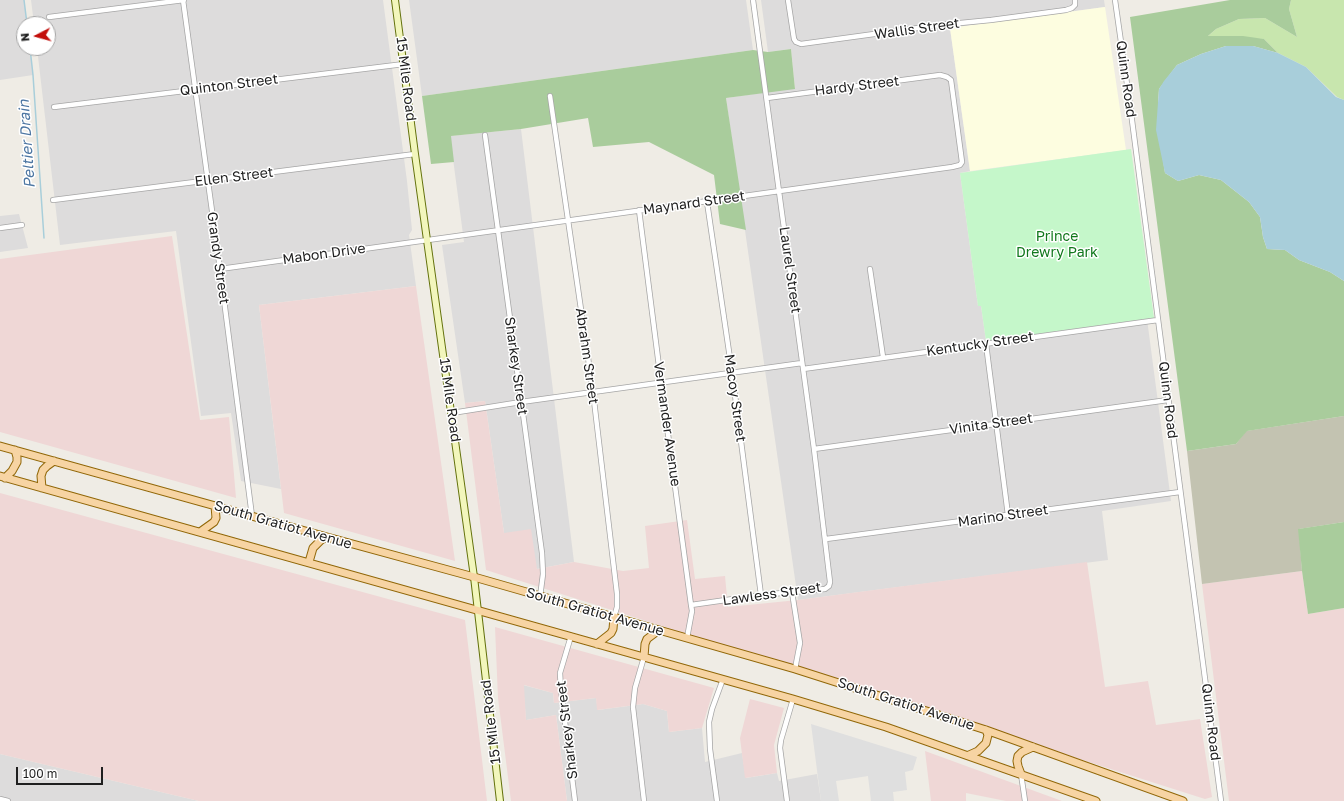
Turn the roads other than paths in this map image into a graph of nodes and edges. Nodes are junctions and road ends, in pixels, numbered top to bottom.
1 (183, 0) edge
2 (395, 0) edge
3 (753, 0) edge
4 (788, 0) edge
5 (1075, 0) edge
6 (1115, 0) edge
7 (56, 16) edge
8 (404, 64) junction
9 (195, 90) junction
10 (550, 96) dead end
11 (767, 98) junction
12 (54, 107) dead end
13 (485, 134) dead end
14 (415, 154) junction
15 (960, 165) joint
16 (207, 180) junction
17 (779, 191) junction
18 (53, 200) dead end
19 (707, 202) junction
20 (639, 210) junction
21 (568, 221) junction
22 (22, 226) dead end
23 (0, 228) edge
24 (497, 230) junction
25 (428, 239) junction
26 (220, 269) junction
27 (870, 270) dead end
28 (1158, 320) junction
29 (986, 344) junction
30 (882, 357) junction
31 (802, 363) junction
32 (803, 369) junction
33 (732, 372) junction
34 (660, 382) junction
35 (593, 392) junction
36 (1168, 400) junction
37 (521, 402) junction
38 (452, 413) junction
39 (997, 424) junction
40 (0, 446) edge
41 (814, 449) junction
42 (15, 450) junction
43 (54, 461) junction
44 (2, 477) edge
45 (42, 488) junction
46 (1180, 492) junction
47 (215, 506) junction
48 (1008, 515) junction
49 (252, 516) junction
50 (200, 532) junction
51 (327, 538) junction
52 (826, 540) junction
53 (309, 562) junction
54 (474, 577) junction
55 (792, 592) junction
56 (761, 595) junction
57 (540, 597) junction
58 (691, 605) junction
59 (478, 610) junction
60 (614, 617) junction
61 (660, 630) junction
62 (571, 636) junction
63 (687, 638) junction
64 (597, 644) junction
65 (644, 657) junction
66 (795, 669) junction
67 (723, 679) junction
68 (793, 699) junction
69 (986, 730) junction
70 (1033, 747) junction
71 (969, 755) junction
72 (1021, 774) junction
73 (0, 799) edge
74 (8, 801) edge
75 (500, 801) edge
76 (575, 801) edge
77 (644, 801) edge
78 (717, 801) edge
79 (787, 801) edge
80 (1025, 801) edge
81 (1096, 801) edge
82 (1183, 801) edge
83 (1221, 801) edge

1 - 7 street
1 - 9 street, Grandy Street
2 - 8 main road, 15 Mile Road
3 - 11 street, Laurel Street
4 - 5 street, Wallis Street
6 - 28 street, Quinn Road
8 - 9 street, Quinton Street
8 - 14 main road, 15 Mile Road
9 - 12 street, Quinton Street
9 - 16 street, Grandy Street
10 - 21 street, Abrahm Street
11 - 15 street, Hardy Street
11 - 17 street, Laurel Street
13 - 24 street, Sharkey Street
14 - 16 street, Ellen Street
14 - 25 main road, 15 Mile Road
15 - 17 street, Maynard Street
16 - 18 street, Ellen Street
16 - 26 street, Grandy Street
17 - 19 street, Maynard Street
17 - 31 street, Laurel Street
19 - 20 street, Maynard Street
19 - 33 street, Macoy Street
20 - 21 street, Maynard Street
20 - 34 street, Vermander Avenue
21 - 24 street, Maynard Street
21 - 35 street, Abrahm Street
22 - 23 street
24 - 25 street, Maynard Street
24 - 37 street, Sharkey Street
25 - 26 street, Mabon Drive
25 - 38 main road, 15 Mile Road
26 - 49 street, Grandy Street
27 - 30 street
28 - 29 street, Kentucky Street
28 - 36 street, Quinn Road
29 - 30 street, Kentucky Street
29 - 39 street
30 - 32 street, Kentucky Street
31 - 32 street, Laurel Street
31 - 33 street
32 - 41 street, Laurel Street
33 - 34 street
33 - 56 street, Macoy Street
34 - 35 street
34 - 58 street, Vermander Avenue
35 - 37 street
35 - 60 street, Abrahm Street
36 - 39 street, Vinita Street
36 - 46 street, Quinn Road
37 - 38 street
37 - 57 street, Sharkey Street
38 - 54 main road, 15 Mile Road
39 - 41 street, Vinita Street
39 - 48 street
40 - 42 main road, South Gratiot Avenue
41 - 52 street, Laurel Street
42 - 43 main road, South Gratiot Avenue
42 - 44 main road
43 - 45 main road
43 - 47 main road, South Gratiot Avenue
44 - 45 main road, South Gratiot Avenue
45 - 50 main road, South Gratiot Avenue
46 - 48 street, Marino Street
46 - 83 street, Quinn Road
47 - 49 main road, South Gratiot Avenue
47 - 50 main road
48 - 52 street, Marino Street
49 - 51 main road, South Gratiot Avenue
50 - 53 main road, South Gratiot Avenue
51 - 53 main road
51 - 54 main road, South Gratiot Avenue
52 - 55 street, Lawless Street
53 - 59 main road, South Gratiot Avenue
54 - 57 main road, South Gratiot Avenue
54 - 59 main road, 15 Mile Road
55 - 56 street, Lawless Street
55 - 66 street
56 - 58 street, Lawless Street
57 - 60 main road, South Gratiot Avenue
58 - 63 street, Vermander Avenue
59 - 62 main road, South Gratiot Avenue
59 - 75 main road, 15 Mile Road
60 - 61 main road, South Gratiot Avenue
60 - 64 main road
61 - 63 main road, South Gratiot Avenue
61 - 65 main road
62 - 64 main road, South Gratiot Avenue
62 - 76 street, Sharkey Street
63 - 66 main road, South Gratiot Avenue
64 - 65 main road, South Gratiot Avenue
65 - 67 main road, South Gratiot Avenue
65 - 77 street
66 - 69 main road, South Gratiot Avenue
67 - 68 main road, South Gratiot Avenue
67 - 78 street
68 - 71 main road, South Gratiot Avenue
68 - 79 street
69 - 70 main road, South Gratiot Avenue
69 - 71 main road
70 - 72 main road
70 - 82 main road, South Gratiot Avenue
71 - 72 main road, South Gratiot Avenue
72 - 80 street
72 - 81 main road, South Gratiot Avenue
73 - 74 street

